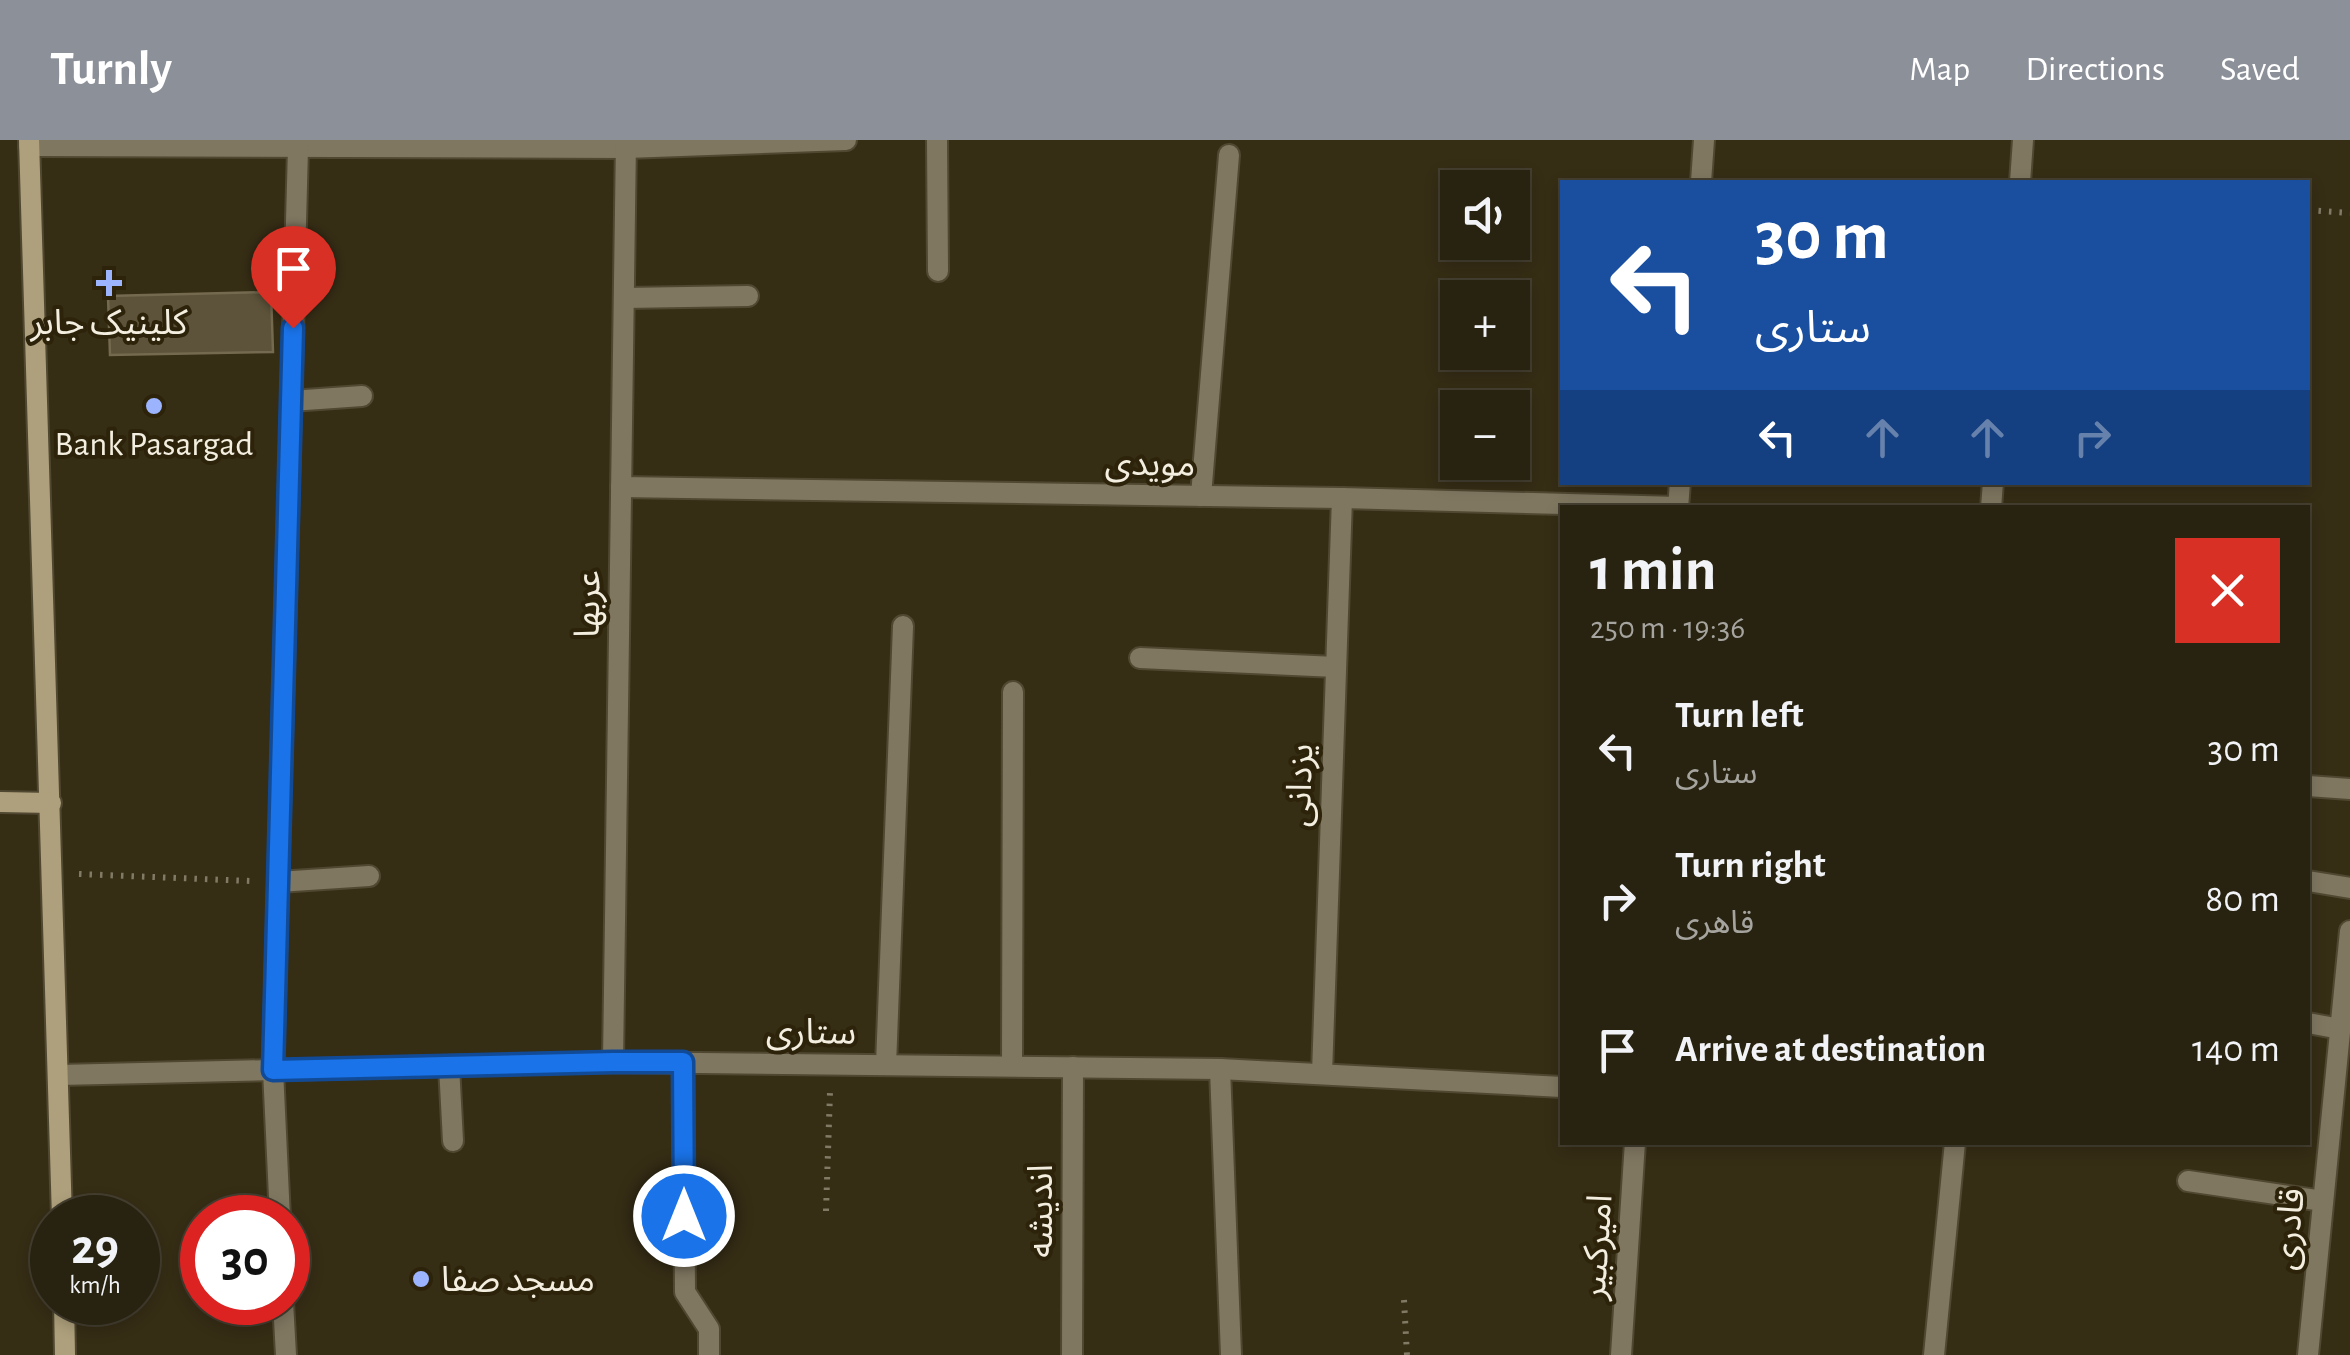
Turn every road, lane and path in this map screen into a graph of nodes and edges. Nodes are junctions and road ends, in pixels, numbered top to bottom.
1 (846, 140) edge
2 (937, 140) edge
3 (1704, 140) edge
4 (2023, 140) edge
5 (29, 143) edge
6 (626, 144) edge
7 (298, 148) junction
8 (1229, 155) dead end
9 (1701, 180) edge
10 (2020, 180) edge
11 (2310, 210) edge
12 (2350, 212) edge
13 (938, 271) dead end
14 (748, 296) dead end
15 (624, 298) junction
16 (362, 396) dead end
17 (291, 400) junction
18 (621, 487) junction
19 (1201, 496) junction
20 (1342, 498) junction
21 (1603, 505) edge
22 (903, 626) dead end
23 (1140, 658) dead end
24 (1336, 667) junction
25 (1013, 692) dead end
26 (2310, 786) edge
27 (2350, 789) edge
28 (0, 802) edge
29 (51, 803) junction
30 (52, 873) junction
31 (369, 876) dead end
32 (2310, 881) edge
33 (278, 882) junction
34 (2350, 888) edge
35 (2350, 931) edge
36 (2310, 1023) edge
37 (2340, 1029) junction
38 (613, 1062) junction
39 (683, 1062) junction
40 (831, 1064) junction
41 (886, 1065) junction
42 (449, 1066) junction
43 (1012, 1066) junction
44 (1073, 1067) junction
45 (1220, 1068) junction
46 (273, 1070) junction
47 (1322, 1074) junction
48 (59, 1076) junction
49 (1560, 1087) edge
50 (453, 1141) dead end
51 (1635, 1145) edge
52 (1955, 1145) edge
53 (2188, 1181) dead end
54 (62, 1195) edge
55 (279, 1195) edge
56 (2323, 1201) junction
57 (826, 1211) dead end
58 (1404, 1300) dead end
59 (64, 1325) edge
60 (285, 1325) edge
61 (65, 1355) edge
62 (286, 1355) edge
63 (709, 1355) edge
64 (1072, 1355) edge
65 (1231, 1355) edge
66 (1407, 1355) edge
67 (1621, 1355) edge
68 (1934, 1355) edge
69 (2308, 1355) edge

1 - 6 street
2 - 13 street
3 - 9 street
4 - 10 street
5 - 7 street
5 - 29 main road
6 - 7 street
6 - 15 street, عربها
7 - 17 street
8 - 19 street
11 - 12 path
14 - 15 street
15 - 18 street, عربها
16 - 17 street
17 - 33 street
18 - 19 street, مویدی
18 - 38 street, عربها
19 - 20 street, مویدی
20 - 21 street, مویدی
20 - 24 street, یزدانی
22 - 41 street
23 - 24 street
24 - 47 street, یزدانی
25 - 43 street
26 - 27 street
28 - 29 main road
29 - 30 main road
30 - 33 path
30 - 48 main road
31 - 33 street
32 - 34 street
33 - 46 street
35 - 37 street, قادری
36 - 37 street
37 - 56 street, قادری
38 - 39 street, ستاری
38 - 42 street, ستاری
39 - 40 street, ستاری
39 - 63 street
40 - 41 street, ستاری
40 - 57 path
41 - 43 street, ستاری
42 - 46 street, ستاری
42 - 50 street
43 - 44 street, ستاری
44 - 45 street, ستاری
44 - 64 street, اندیشه
45 - 47 street, ستاری
45 - 65 street
46 - 48 street, ستاری
46 - 55 street
47 - 49 street, ستاری
48 - 54 main road
51 - 67 street, امیرکبیر
52 - 68 street
53 - 56 street
56 - 69 street, قادری
58 - 66 path
59 - 61 main road
60 - 62 street

